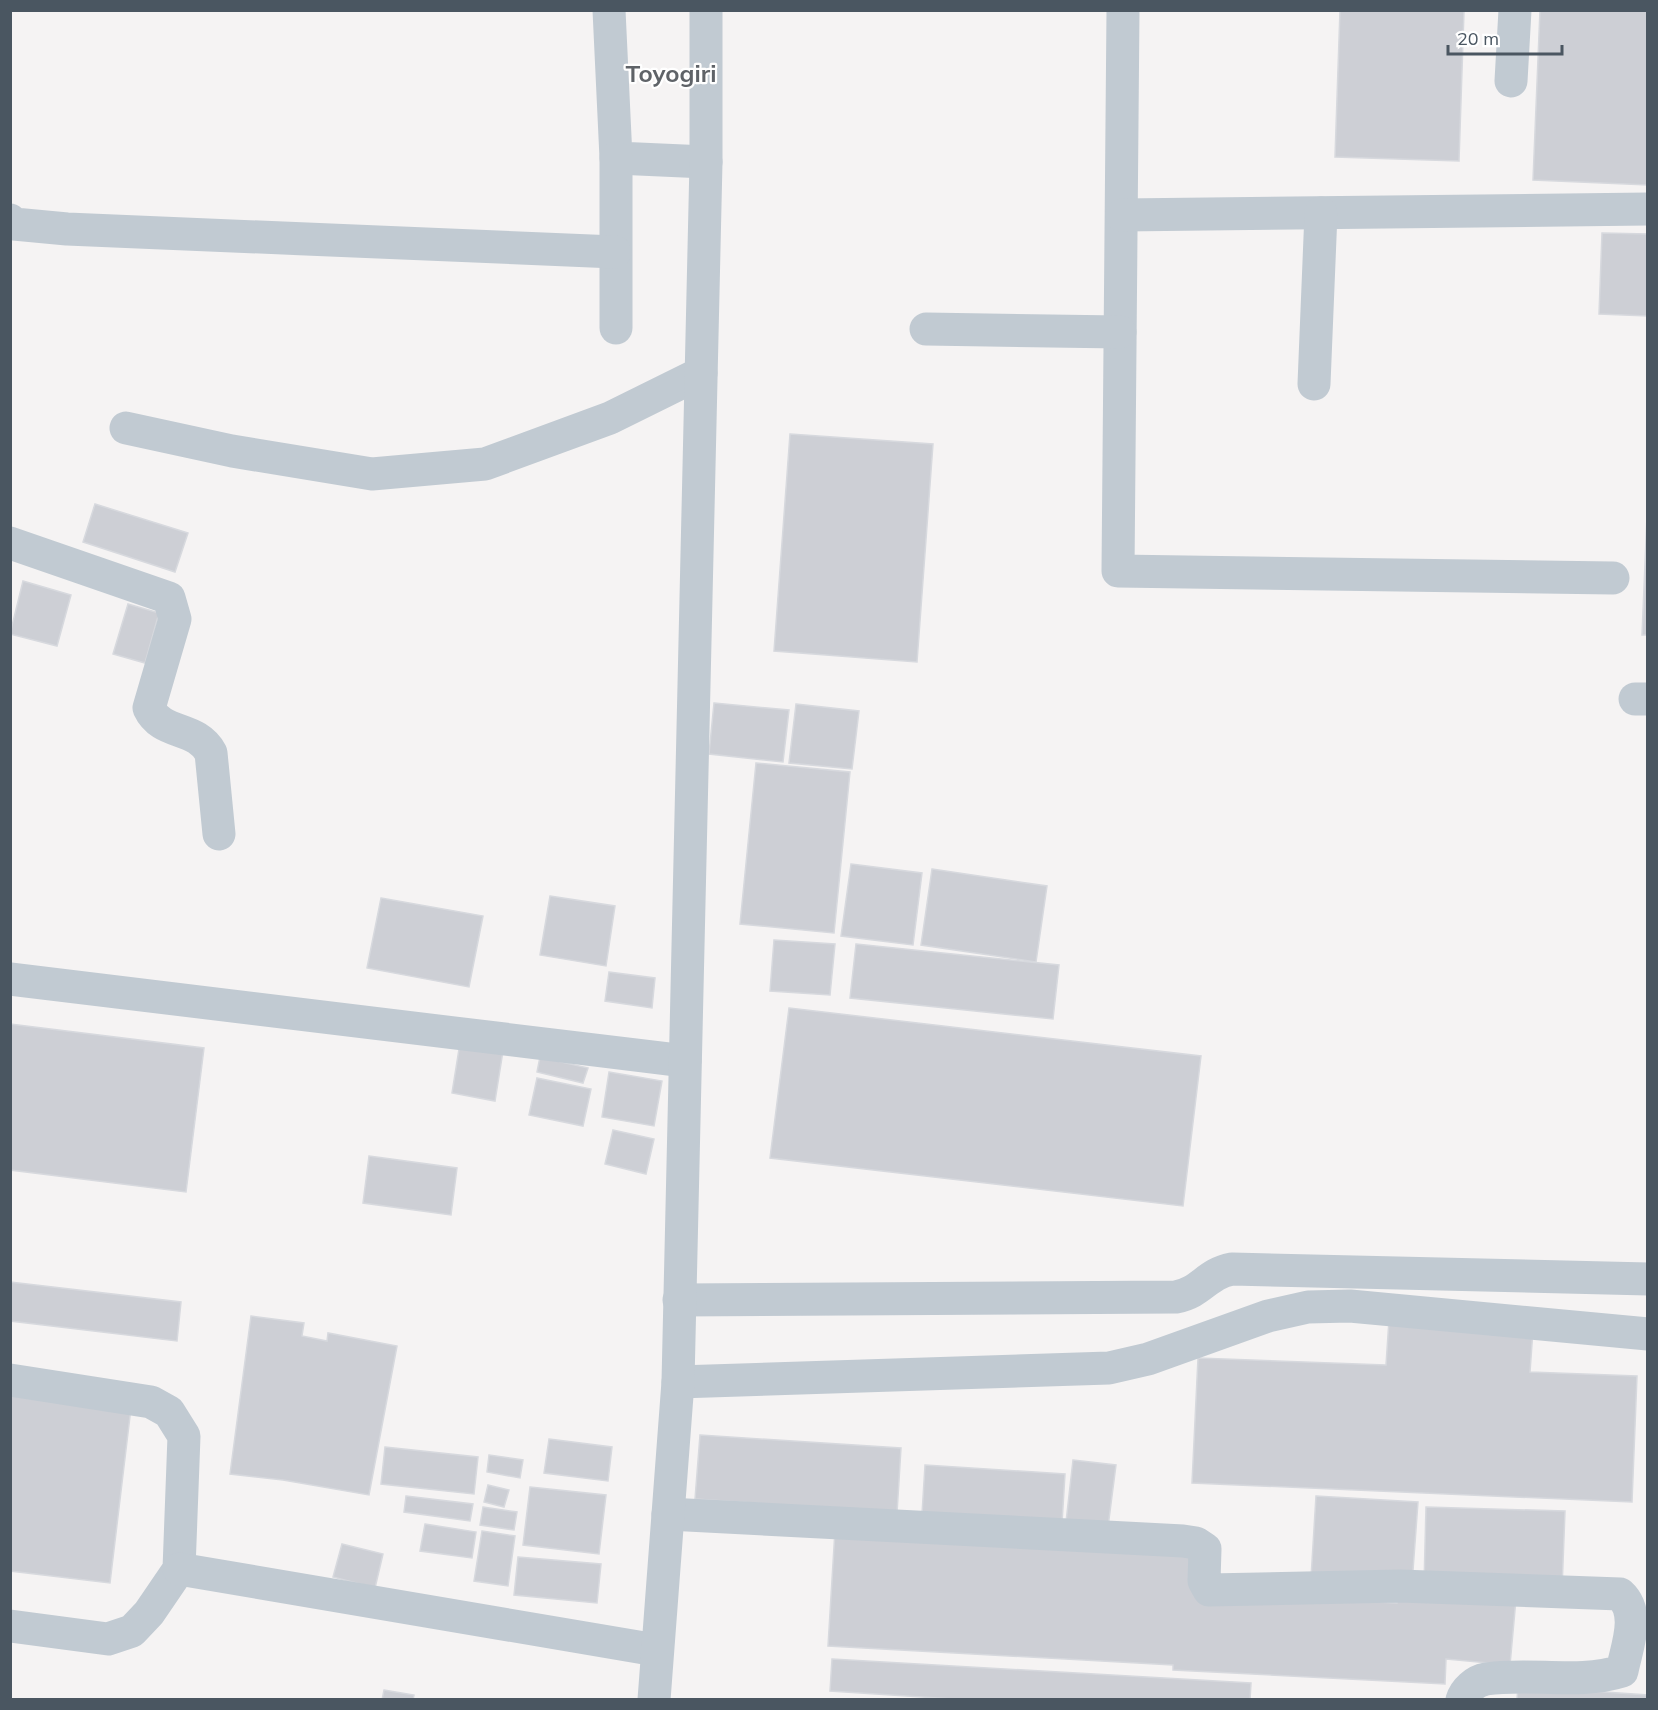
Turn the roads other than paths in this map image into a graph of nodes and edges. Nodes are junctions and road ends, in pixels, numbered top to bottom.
1 (609, 10) edge
2 (706, 10) edge
3 (1124, 10) edge
4 (1515, 10) edge
5 (1511, 81) dead end
6 (616, 158) junction
7 (706, 162) junction
8 (1647, 209) edge
9 (1321, 213) junction
10 (1122, 215) junction
11 (10, 220) edge
12 (615, 252) junction
13 (616, 328) dead end
14 (926, 328) dead end
15 (1120, 332) junction
16 (701, 373) junction
17 (1314, 384) dead end
18 (126, 428) dead end
19 (10, 543) edge
20 (1613, 578) dead end
21 (219, 834) dead end
22 (10, 979) edge
23 (685, 1061) junction
24 (1647, 1279) edge
25 (679, 1300) junction
26 (1647, 1334) edge
27 (10, 1380) edge
28 (678, 1382) junction
29 (668, 1514) junction
30 (179, 1569) junction
31 (10, 1626) edge
32 (656, 1650) junction
33 (654, 1700) edge
34 (1462, 1700) edge

1 - 6 street
2 - 7 street
3 - 10 street
4 - 5 street
6 - 7 street
6 - 12 street
7 - 16 street
8 - 9 street
9 - 10 street
9 - 17 street
10 - 15 street
11 - 12 street
12 - 13 street
14 - 15 street
15 - 20 street
16 - 18 street
16 - 23 street
19 - 21 street
22 - 23 street
23 - 25 street
24 - 25 street
25 - 28 street
26 - 28 street
27 - 30 street
28 - 29 street
29 - 32 street
29 - 34 street
30 - 31 street
30 - 32 street
32 - 33 street

